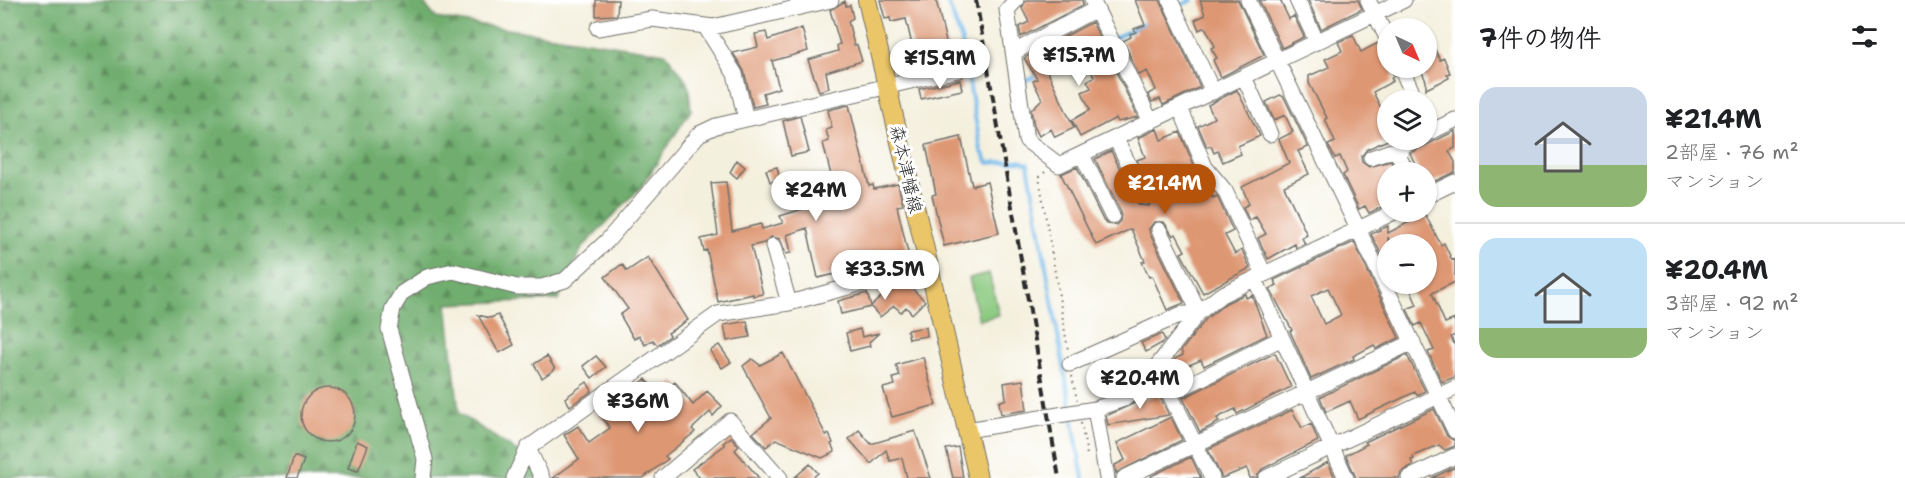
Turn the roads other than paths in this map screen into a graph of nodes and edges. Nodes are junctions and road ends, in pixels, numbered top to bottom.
1 (831, 0) edge
2 (867, 0) edge
3 (1170, 0) edge
4 (1248, 0) edge
5 (1297, 0) edge
6 (1404, 0) edge
7 (1009, 3) edge
8 (1094, 4) edge
9 (1371, 7) edge
10 (705, 26) junction
11 (598, 28) dead end
12 (1317, 42) junction
13 (1014, 52) junction
14 (1278, 61) junction
15 (957, 70) dead end
16 (1244, 77) junction
17 (887, 86) junction
18 (1213, 92) junction
19 (1180, 108) junction
20 (746, 119) junction
21 (1455, 120) edge
22 (1151, 122) junction
23 (1437, 129) edge
24 (1270, 134) dead end
25 (1116, 139) junction
26 (1401, 151) joint
27 (1082, 155) junction
28 (1371, 158) dead end
29 (1402, 162) edge
30 (1455, 182) edge
31 (1437, 191) edge
32 (1145, 197) dead end
33 (1112, 216) dead end
34 (1377, 220) edge
35 (1359, 228) junction
36 (1159, 230) dead end
37 (773, 246) dead end
38 (929, 265) junction
39 (1260, 277) junction
40 (789, 303) junction
41 (1199, 312) junction
42 (1282, 338) junction
43 (1413, 342) junction
44 (1070, 364) road end
45 (1156, 367) junction
46 (1455, 388) edge
47 (1307, 392) junction
48 (1170, 393) junction
49 (1438, 396) junction
50 (1095, 409) junction
51 (967, 430) junction
52 (1455, 431) edge
53 (1195, 445) junction
54 (1331, 447) junction
55 (528, 448) junction
56 (1455, 456) edge
57 (674, 475) edge
58 (423, 478) edge
59 (514, 478) edge
60 (542, 478) edge
61 (780, 478) edge
62 (978, 478) edge
63 (1107, 478) edge
64 (1124, 478) edge
65 (1212, 478) edge
66 (1266, 478) edge
67 (1346, 478) edge
68 (1409, 478) edge

1 - 10 street
2 - 17 main road, 森本津幡線
3 - 18 street
4 - 14 street
5 - 12 street
6 - 9 street
7 - 13 street
8 - 13 street
8 - 22 street
9 - 12 street
10 - 11 street
10 - 20 street
12 - 14 street
13 - 27 street
14 - 16 street
14 - 35 street
15 - 17 street
16 - 18 street
16 - 24 street
17 - 20 street
17 - 38 main road, 森本津幡線
18 - 19 street
19 - 22 street
19 - 39 street
20 - 58 street
21 - 23 street
22 - 25 street
25 - 27 street
25 - 32 street
26 - 28 street
26 - 29 street
27 - 33 street
30 - 31 street
34 - 35 street
35 - 39 street
35 - 43 street
36 - 41 street
37 - 40 street
38 - 40 street
38 - 51 main road, 森本津幡線
39 - 41 street
39 - 42 street
40 - 55 street
41 - 44 street
41 - 45 street
42 - 47 street
42 - 48 street
43 - 47 street
43 - 49 street
45 - 48 street
45 - 50 street
46 - 49 street
47 - 53 street
47 - 54 street
48 - 53 street
49 - 52 street
49 - 54 street
50 - 51 street
50 - 63 street
51 - 62 main road, 森本津幡線
53 - 64 street
53 - 65 street
54 - 66 street
54 - 67 street
55 - 59 street
55 - 60 street
56 - 68 street
57 - 61 street

